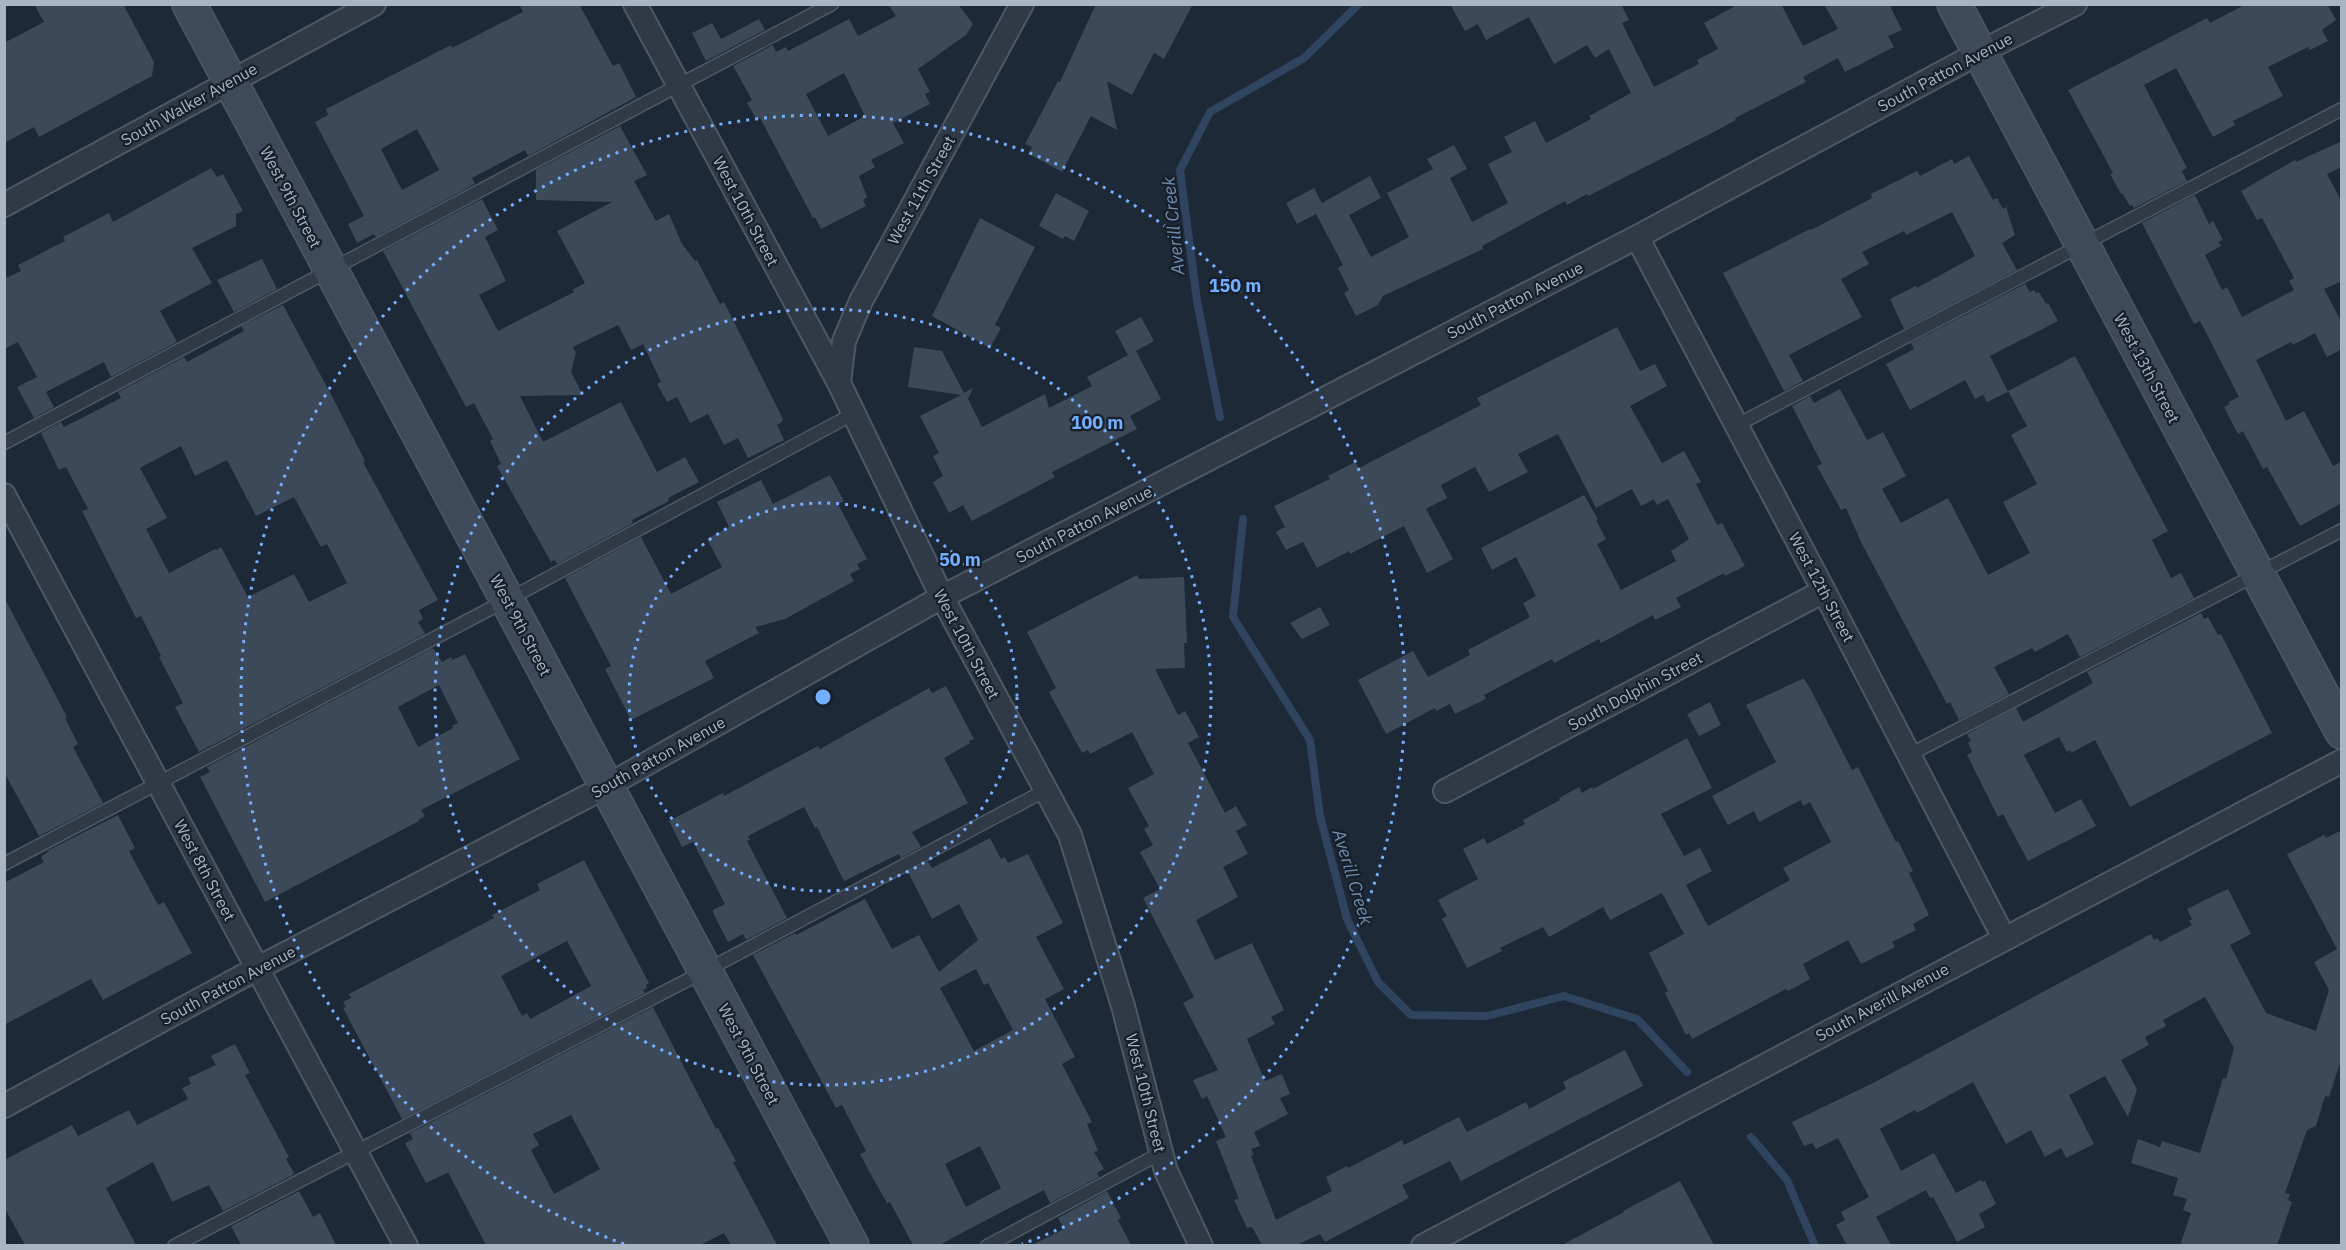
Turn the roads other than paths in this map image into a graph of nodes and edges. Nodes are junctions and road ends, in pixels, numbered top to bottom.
1 (189, 4) edge
2 (374, 4) edge
3 (634, 4) edge
4 (832, 4) edge
5 (1022, 4) edge
6 (1954, 4) edge
7 (2074, 4) edge
8 (1979, 53) junction
9 (229, 82) junction
10 (679, 87) junction
11 (2342, 109) edge
12 (4, 205) edge
13 (1637, 237) junction
14 (2081, 244) junction
15 (331, 272) junction
16 (839, 383) junction
17 (854, 414) junction
18 (1737, 426) junction
19 (4, 443) edge
20 (4, 495) edge
21 (2342, 530) edge
22 (2257, 575) junction
23 (1824, 591) junction
24 (942, 597) junction
25 (507, 600) junction
26 (2342, 732) edge
27 (1909, 756) junction
28 (2342, 761) edge
29 (158, 783) junction
30 (608, 786) junction
31 (1046, 790) junction
32 (1445, 791) dead end
33 (4, 864) edge
34 (2004, 938) junction
35 (258, 968) junction
36 (705, 971) junction
37 (4, 1106) edge
38 (356, 1152) junction
39 (1161, 1153) junction
40 (174, 1245) edge
41 (406, 1245) edge
42 (852, 1245) edge
43 (987, 1245) edge
44 (1201, 1245) edge
45 (1423, 1245) edge

1 - 9 main road, West 9th Street
2 - 9 street, South Walker Avenue
3 - 10 street, West 10th Street
4 - 10 lane
5 - 16 street, West 11th Street
6 - 8 main road, West 13th Street
7 - 8 street, South Patton Avenue
8 - 13 street, South Patton Avenue
8 - 14 main road, West 13th Street
9 - 12 street, South Walker Avenue
9 - 15 main road, West 9th Street
10 - 15 lane
10 - 16 street, West 10th Street
11 - 14 lane
13 - 18 street, West 12th Street
13 - 24 street, South Patton Avenue
14 - 18 lane
14 - 22 main road, West 13th Street
15 - 19 lane
15 - 25 main road, West 9th Street
16 - 17 street, West 10th Street
17 - 24 street, West 10th Street
17 - 25 lane
18 - 23 street, West 12th Street
20 - 29 street, West 8th Street
21 - 22 lane
22 - 26 main road, West 13th Street
22 - 27 lane
23 - 27 street, West 12th Street
23 - 32 street, South Dolphin Street
24 - 30 street, South Patton Avenue
24 - 31 street, West 10th Street
25 - 29 lane
25 - 30 main road, West 9th Street
27 - 34 street, West 12th Street
28 - 34 street, South Averill Avenue
29 - 33 lane
29 - 35 street, West 8th Street
30 - 35 street, South Patton Avenue
30 - 36 main road, West 9th Street
31 - 36 lane
31 - 39 street, West 10th Street
34 - 45 street, South Averill Avenue
35 - 37 street, South Patton Avenue
35 - 38 street, West 8th Street
36 - 38 lane
36 - 42 main road, West 9th Street
38 - 40 lane
38 - 41 street, West 8th Street
39 - 43 lane
39 - 44 street, West 10th Street

